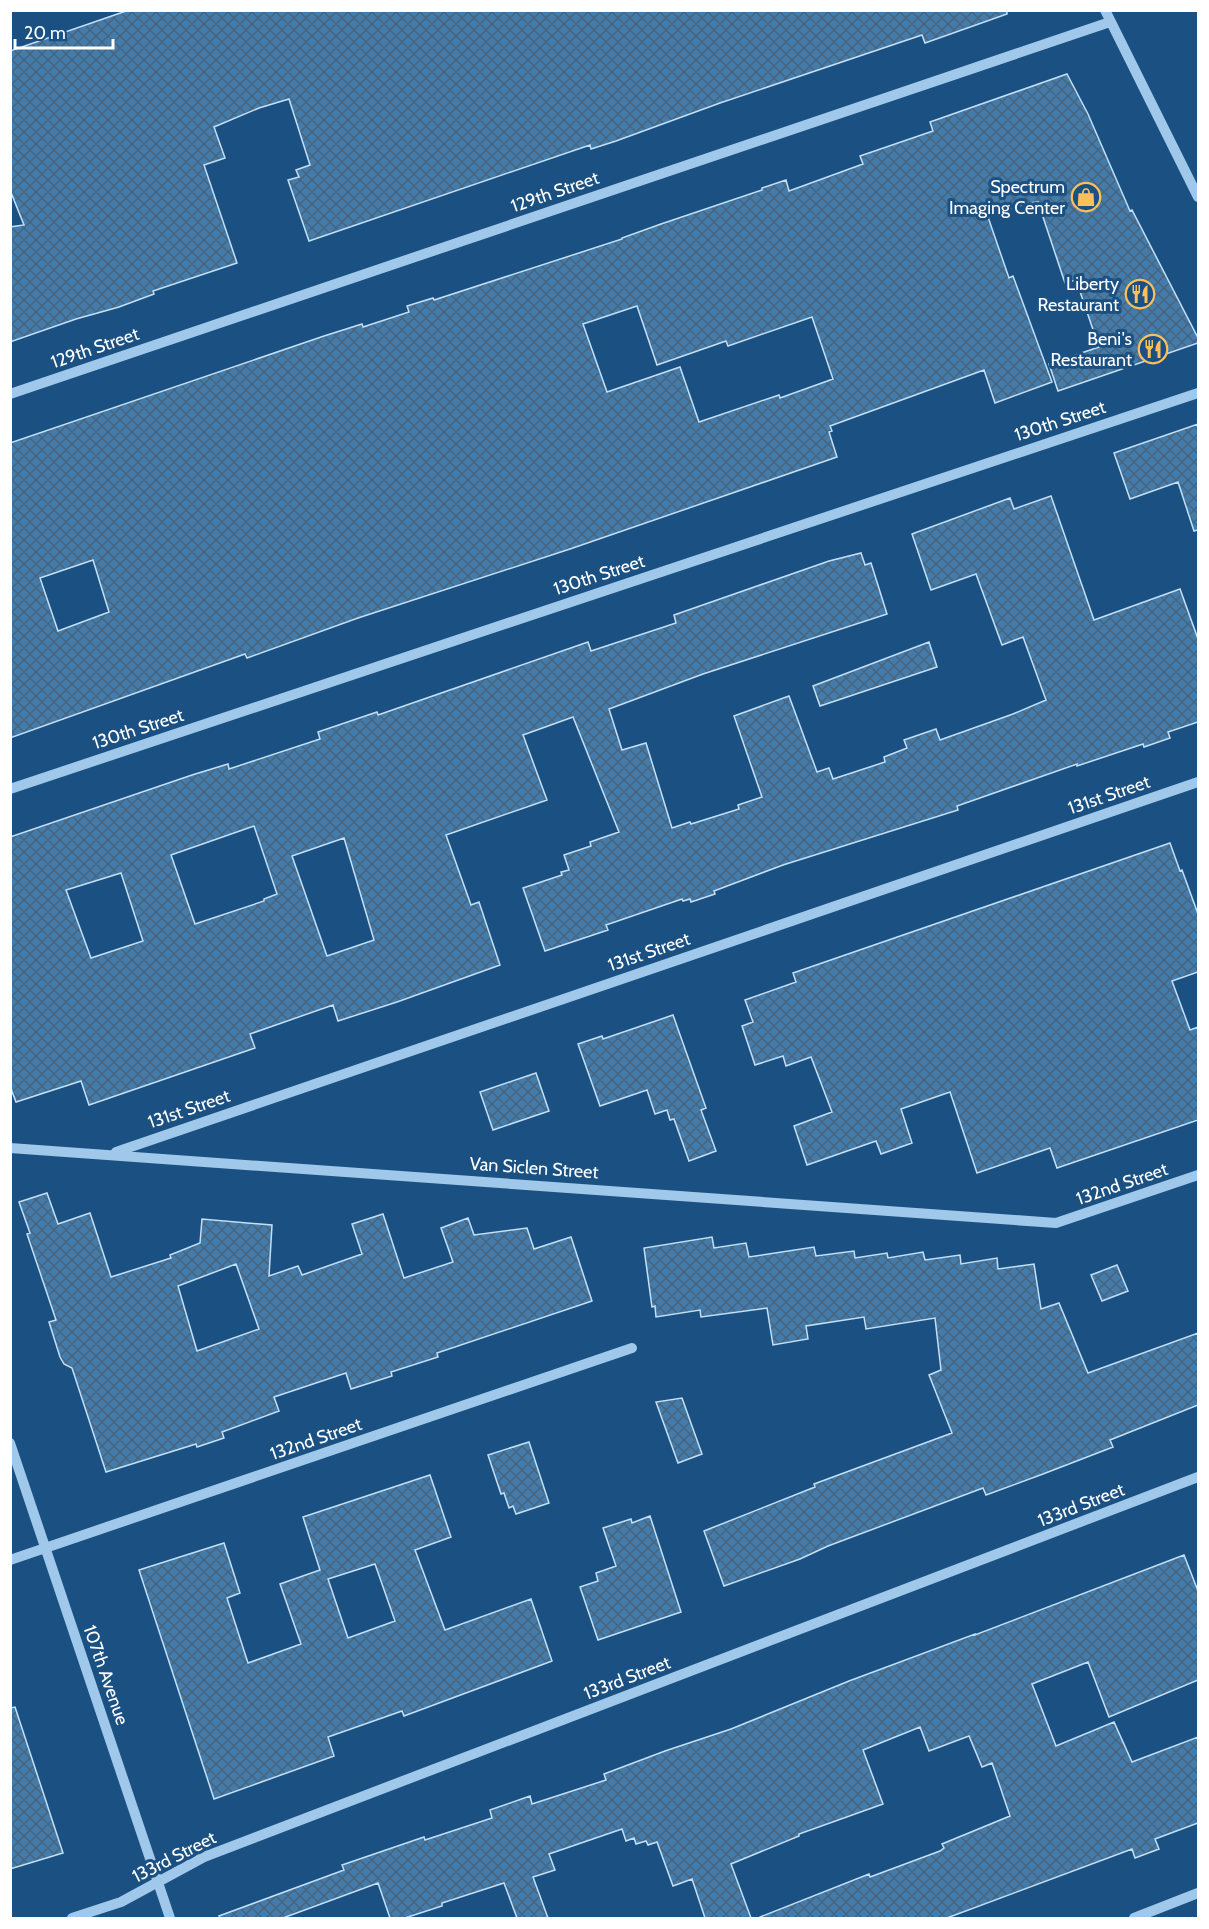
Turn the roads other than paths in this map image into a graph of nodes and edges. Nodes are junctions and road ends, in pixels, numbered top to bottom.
1 (1105, 10) edge
2 (1110, 22) junction
3 (1198, 197) edge
4 (1198, 393) edge
5 (10, 394) edge
6 (1198, 782) edge
7 (10, 789) edge
8 (10, 1148) edge
9 (110, 1154) junction
10 (1198, 1175) edge
11 (1056, 1223) joint
12 (632, 1348) dead end
13 (10, 1443) edge
14 (1198, 1477) edge
15 (46, 1548) junction
16 (10, 1560) edge
17 (158, 1883) junction
18 (1198, 1893) edge
19 (72, 1918) edge
20 (170, 1918) edge
21 (1134, 1918) edge

1 - 2 street
2 - 3 street
2 - 5 street, 129th Street
4 - 7 street, 130th Street
6 - 9 street, 131st Street
8 - 9 street, Van Siclen Street
9 - 11 street, Van Siclen Street
10 - 11 street, 132nd Street
12 - 15 street, 132nd Street
13 - 15 street, 107th Avenue
14 - 17 street, 133rd Street
15 - 16 street, 132nd Street
15 - 17 street, 107th Avenue
17 - 19 street, 133rd Street
17 - 20 street, 107th Avenue
18 - 21 street

